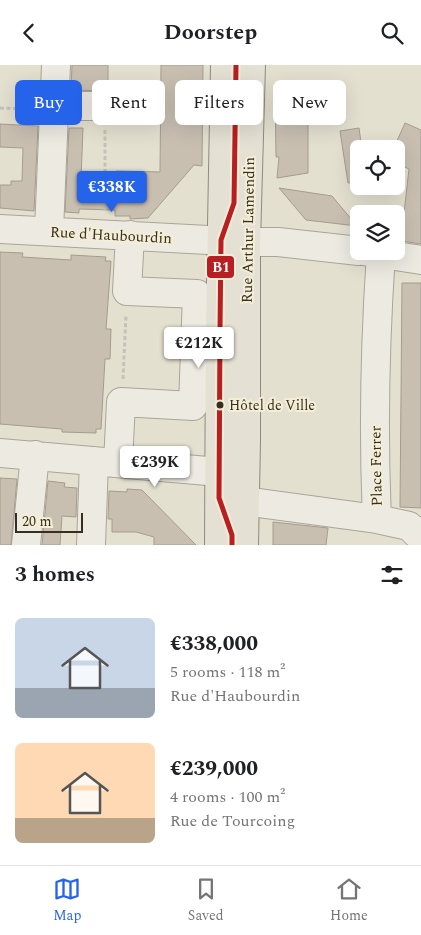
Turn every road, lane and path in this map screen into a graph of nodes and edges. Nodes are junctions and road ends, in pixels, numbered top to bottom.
1 (56, 65) edge
2 (225, 65) edge
3 (236, 65) edge
4 (250, 65) edge
5 (50, 80) edge
6 (0, 108) edge
7 (15, 108) edge
8 (43, 125) edge
9 (106, 125) edge
10 (0, 229) edge
11 (49, 231) junction
12 (118, 235) junction
13 (234, 241) junction
14 (350, 250) edge
15 (405, 258) edge
16 (368, 260) edge
17 (421, 260) edge
18 (127, 291) junction
19 (121, 402) junction
20 (0, 453) edge
21 (35, 455) junction
22 (106, 462) junction
23 (219, 485) junction
24 (246, 501) junction
25 (377, 519) junction
26 (418, 536) edge
27 (26, 545) edge
28 (91, 545) edge
29 (219, 545) edge
30 (232, 545) edge
31 (244, 545) edge

1 - 5 street
2 - 13 main road, Rue Arthur Lamendin
3 - 13 street
4 - 13 main road, Rue Arthur Lamendin
6 - 7 path
8 - 11 street
9 - 12 path
10 - 11 street, Rue d'Haubourdin
11 - 12 street, Rue d'Haubourdin
12 - 13 street, Rue d'Haubourdin
12 - 18 street
13 - 14 street, Rue d'Haubourdin
13 - 23 main road, Rue Arthur Lamendin
13 - 24 main road, Rue Arthur Lamendin
15 - 17 street, Rue d'Haubourdin
16 - 25 street, Place Ferrer
18 - 19 path
18 - 19 street
19 - 22 street
20 - 21 street, Place Ferrer
21 - 22 street, Place Ferrer
21 - 27 street
22 - 23 street, Place Ferrer
22 - 28 street
23 - 24 street, Place Ferrer
23 - 29 main road, Rue Arthur Lamendin
23 - 30 street
24 - 25 street, Place Ferrer
24 - 31 main road, Rue Arthur Lamendin
25 - 26 street

